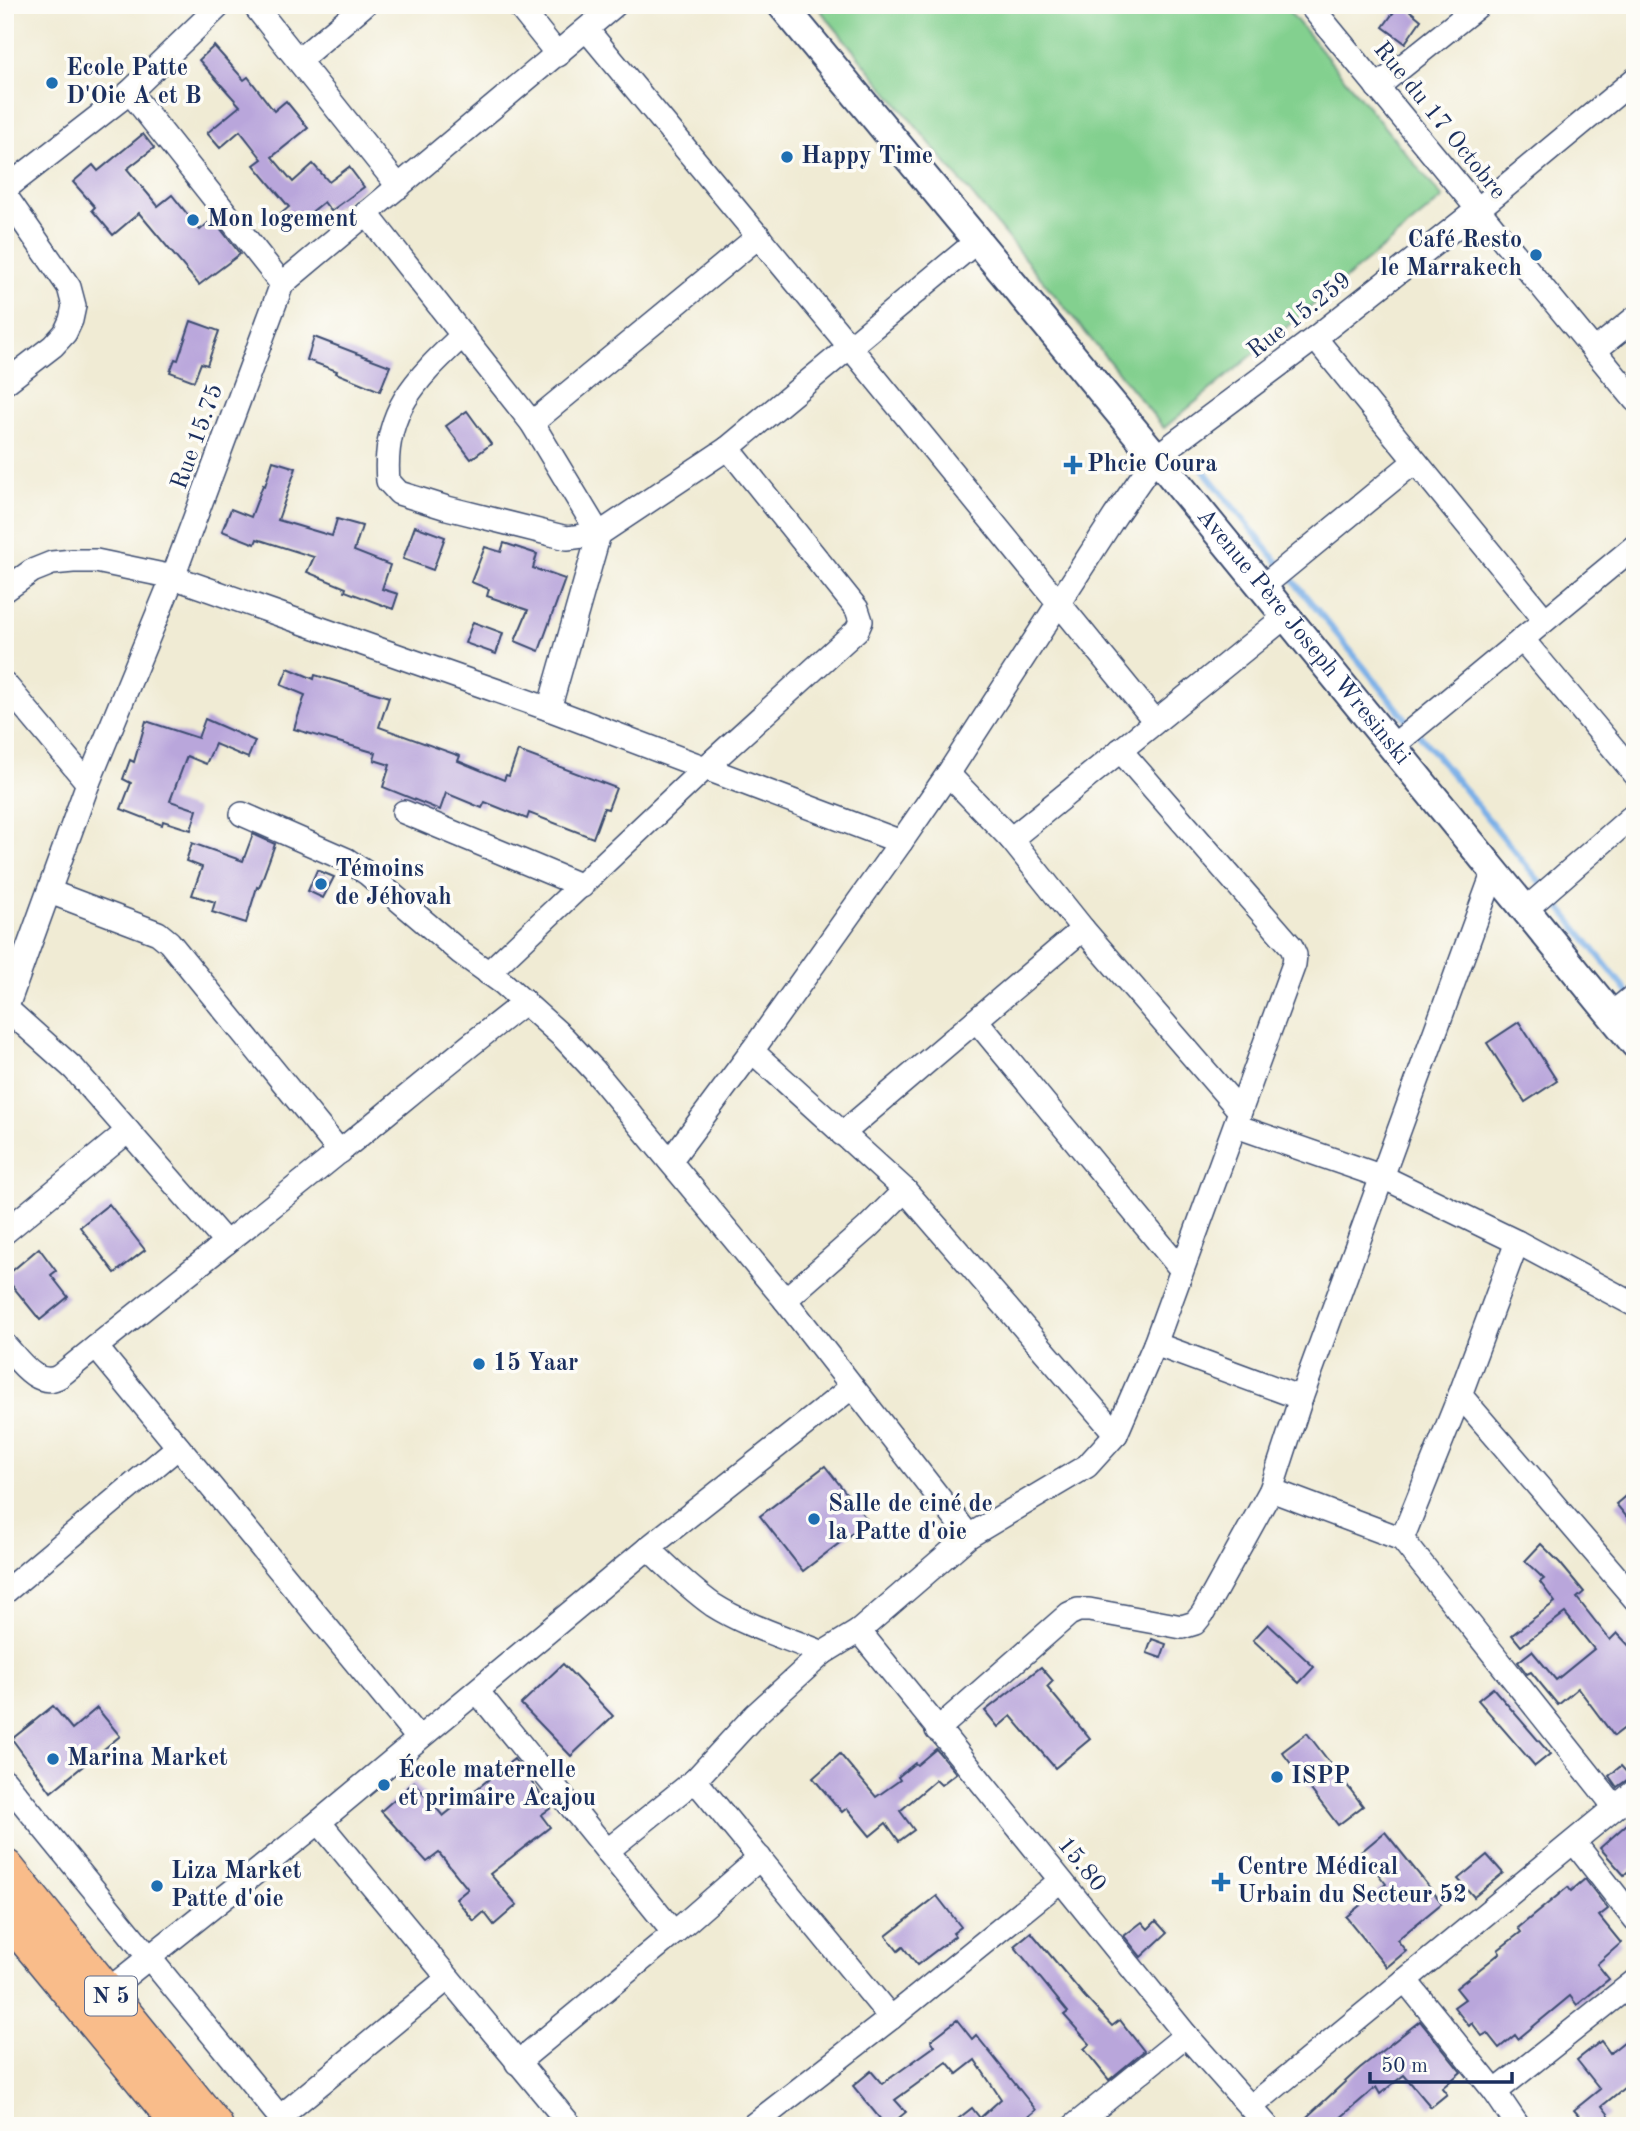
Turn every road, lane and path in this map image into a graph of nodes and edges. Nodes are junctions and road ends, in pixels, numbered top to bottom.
1 (220, 5) edge
2 (254, 5) edge
3 (364, 5) edge
4 (518, 5) edge
5 (615, 5) edge
6 (782, 5) edge
7 (1310, 5) edge
8 (1479, 5) edge
9 (587, 30) junction
10 (558, 55) junction
11 (299, 60) junction
12 (1635, 79) edge
13 (1377, 87) junction
14 (130, 92) junction
15 (399, 187) junction
16 (5, 189) edge
17 (5, 195) edge
18 (1477, 210) junction
19 (366, 213) junction
20 (759, 236) junction
21 (977, 241) junction
22 (282, 284) junction
23 (1635, 318) edge
24 (463, 335) junction
25 (1315, 338) junction
26 (850, 347) junction
27 (1594, 351) junction
28 (5, 383) edge
29 (1635, 400) edge
30 (532, 423) junction
31 (728, 448) junction
32 (1156, 457) junction
33 (1414, 462) junction
34 (599, 534) junction
35 (1635, 546) edge
36 (1276, 575) junction
37 (173, 577) junction
38 (5, 590) edge
39 (1060, 601) junction
40 (1286, 616) junction
41 (1545, 620) junction
42 (1522, 639) junction
43 (5, 684) edge
44 (549, 709) junction
45 (1155, 721) junction
46 (1393, 746) junction
47 (1120, 750) junction
48 (705, 768) junction
49 (948, 774) junction
50 (1635, 774) edge
51 (88, 783) junction
52 (404, 812) dead end
53 (242, 814) dead end
54 (1635, 814) edge
55 (1011, 839) junction
56 (901, 842) junction
57 (1494, 871) junction
58 (582, 886) junction
59 (50, 892) junction
60 (1539, 897) junction
61 (1083, 929) junction
62 (488, 973) junction
63 (525, 1002) junction
64 (1623, 1004) edge
65 (6, 1010) edge
66 (976, 1020) junction
67 (1635, 1044) edge
68 (752, 1051) junction
69 (1238, 1118) junction
70 (128, 1131) junction
71 (842, 1134) junction
72 (340, 1152) junction
73 (670, 1161) junction
74 (1383, 1177) junction
75 (905, 1190) junction
76 (5, 1232) edge
77 (226, 1242) junction
78 (1517, 1242) junction
79 (1181, 1269) junction
80 (785, 1300) junction
81 (1635, 1305) edge
82 (1155, 1344) junction
83 (5, 1345) edge
84 (96, 1347) junction
85 (852, 1387) junction
86 (1460, 1395) junction
87 (1301, 1398) junction
88 (1116, 1434) junction
89 (178, 1447) junction
90 (1270, 1490) junction
91 (969, 1536) junction
92 (1402, 1539) junction
93 (648, 1548) junction
94 (5, 1592) edge
95 (1635, 1600) edge
96 (859, 1632) junction
97 (823, 1653) junction
98 (477, 1691) junction
99 (937, 1730) junction
100 (418, 1738) junction
101 (695, 1780) junction
102 (5, 1781) edge
103 (1635, 1791) edge
104 (1615, 1807) junction
105 (319, 1822) junction
106 (1574, 1842) junction
107 (607, 1851) junction
108 (760, 1858) junction
109 (5, 1868) edge
110 (1060, 1881) junction
111 (1635, 1920) edge
112 (11, 1926) edge
113 (674, 1933) junction
114 (150, 1958) junction
115 (447, 1979) junction
116 (1405, 1980) junction
117 (1635, 1982) edge
118 (107, 1991) junction
119 (891, 2018) junction
120 (1186, 2035) junction
121 (517, 2063) junction
122 (1495, 2092) junction
123 (1252, 2106) junction
124 (284, 2122) edge
125 (182, 2126) edge
126 (214, 2126) edge
127 (570, 2126) edge
128 (752, 2126) edge
129 (1073, 2126) edge
130 (1267, 2126) edge
131 (1517, 2126) edge

1 - 14 street
2 - 11 street
3 - 11 street
4 - 10 street
5 - 9 street, Rue 15.75
6 - 21 street, Avenue Père Joseph Wresinski
7 - 13 street, Rue du 17 Octobre
8 - 13 street
9 - 10 street, Rue 15.75
9 - 20 street
10 - 15 street, Rue 15.75
11 - 15 street
12 - 18 street, Rue 15.259
13 - 18 street, Rue du 17 Octobre
14 - 16 street
14 - 22 street
15 - 19 street, Rue 15.75
17 - 28 street
18 - 25 street, Rue 15.259
18 - 27 street, Rue du 17 Octobre
19 - 22 street, Rue 15.75
19 - 24 street
20 - 26 street
20 - 30 street
21 - 26 street
21 - 32 street, Avenue Père Joseph Wresinski
22 - 37 street, Rue 15.75
23 - 27 street
24 - 30 street
24 - 34 street
25 - 32 street, Rue 15.259
25 - 33 street
26 - 31 street
26 - 39 street
27 - 29 street, Rue du 17 Octobre
30 - 34 street
31 - 34 street
31 - 48 street
32 - 36 street, Avenue Père Joseph Wresinski
32 - 39 street, Rue 15.259
33 - 36 street
33 - 41 street
34 - 44 street
35 - 41 street
36 - 40 street, Avenue Père Joseph Wresinski
37 - 38 street
37 - 44 street
37 - 51 street, Rue 15.75
39 - 45 street
39 - 49 street, Rue 15.259
40 - 45 street
40 - 46 street, Avenue Père Joseph Wresinski
41 - 42 street
42 - 46 street
42 - 50 street
43 - 51 street
44 - 48 street
45 - 47 street
46 - 57 street, Avenue Père Joseph Wresinski
47 - 55 street
47 - 69 street
48 - 56 street
48 - 58 street
49 - 55 street
49 - 56 street, Rue 15.259
51 - 59 street, Rue 15.75
52 - 58 street
53 - 62 street
54 - 60 street
55 - 61 street
56 - 68 street, Rue 15.259
57 - 60 street, Avenue Père Joseph Wresinski
57 - 74 street
58 - 62 street
59 - 65 street, Rue 15.75
59 - 72 street
60 - 64 street, Avenue Père Joseph Wresinski
61 - 66 street
61 - 69 street
62 - 63 street
63 - 72 street
63 - 73 street
64 - 67 street, Avenue Père Joseph Wresinski
65 - 70 street
66 - 71 street
66 - 79 street
68 - 71 street
68 - 73 street, Rue 15.259
69 - 74 street
69 - 79 street
70 - 76 street
70 - 77 street
71 - 75 street
72 - 77 street
73 - 80 street
74 - 78 street
74 - 87 street
75 - 80 street
75 - 88 street
77 - 84 street
78 - 81 street
78 - 86 street
79 - 82 street
80 - 85 street
82 - 87 street
82 - 88 street
83 - 84 street
84 - 89 street
85 - 91 street
85 - 93 street
86 - 92 street
86 - 95 street
87 - 90 street
88 - 91 street
89 - 94 street
89 - 100 street
90 - 92 street
90 - 99 street
91 - 96 street
92 - 104 street
93 - 97 street
93 - 98 street
96 - 97 street
96 - 99 street, 15.80
97 - 101 street
98 - 100 street
98 - 107 street
99 - 110 street, 15.80
100 - 105 street
101 - 107 street
101 - 108 street
102 - 114 street
103 - 104 street
104 - 106 street
105 - 114 street
105 - 115 street
106 - 111 street
106 - 116 street
107 - 113 street
108 - 113 street
108 - 119 street
109 - 118 highway, N 5
110 - 119 street
110 - 120 street, 15.80
112 - 125 highway, N 5
113 - 121 street
114 - 118 street
114 - 124 street
115 - 121 street
115 - 124 street
116 - 122 street
116 - 123 street
117 - 122 street
118 - 126 highway, N 5
119 - 128 street
120 - 123 street, 15.80
120 - 129 street
121 - 127 street
122 - 131 street
123 - 130 street, 15.80

